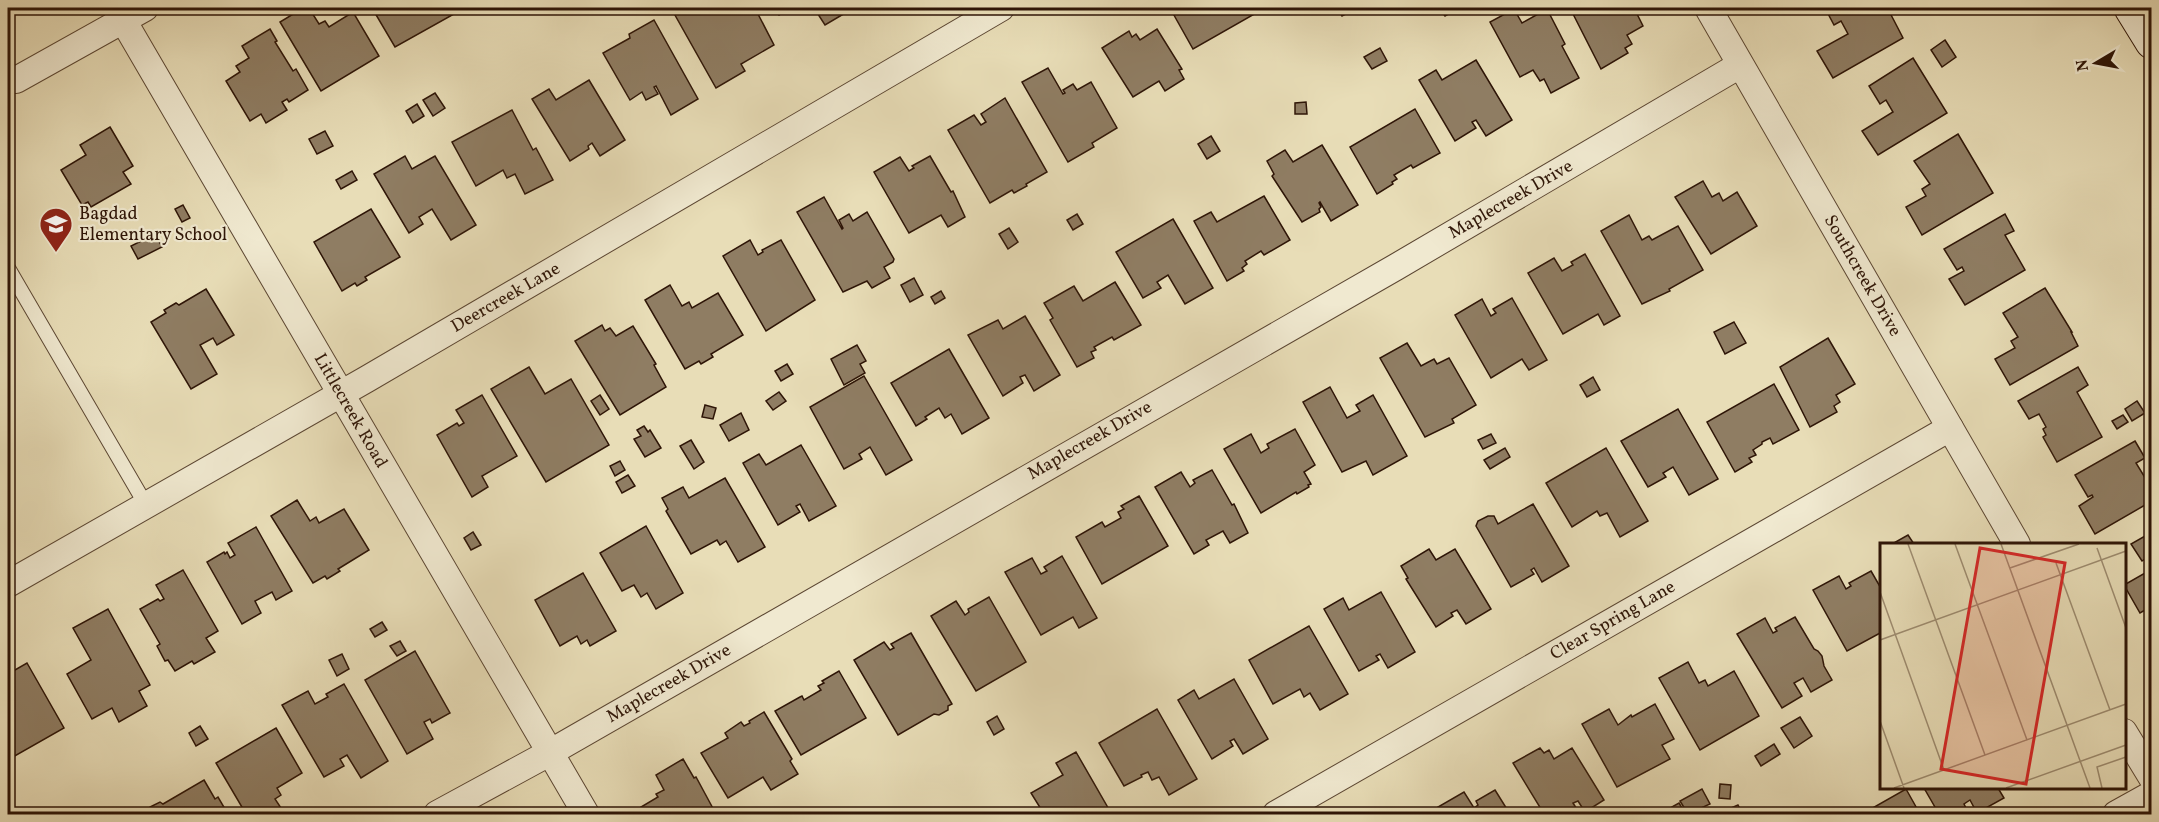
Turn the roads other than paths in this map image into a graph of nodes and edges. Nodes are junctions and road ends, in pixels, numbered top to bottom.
1 (1001, 8) edge
2 (1708, 8) edge
3 (2131, 8) edge
4 (128, 12) edge
5 (2151, 42) edge
6 (1740, 65) junction
7 (16, 80) dead end
8 (8, 268) edge
9 (340, 394) junction
10 (1950, 428) junction
11 (146, 505) junction
12 (2016, 543) edge
13 (8, 584) edge
14 (2126, 735) edge
15 (551, 752) junction
16 (2151, 778) edge
17 (2151, 794) edge
18 (437, 814) edge
19 (586, 814) edge
20 (1276, 814) edge
21 (2116, 814) edge

1 - 9 street, Deercreek Lane
2 - 6 street, Southcreek Drive
3 - 5 main road
4 - 7 street
4 - 9 street, Littlecreek Road
6 - 10 street, Southcreek Drive
6 - 15 street, Maplecreek Drive
8 - 11 lane
9 - 11 street, Deercreek Lane
9 - 15 street, Littlecreek Road
10 - 12 street, Southcreek Drive
10 - 20 street, Clear Spring Lane
11 - 13 street, Deercreek Lane
14 - 16 street
15 - 18 street, Maplecreek Drive
15 - 19 street, Littlecreek Road
17 - 21 street

